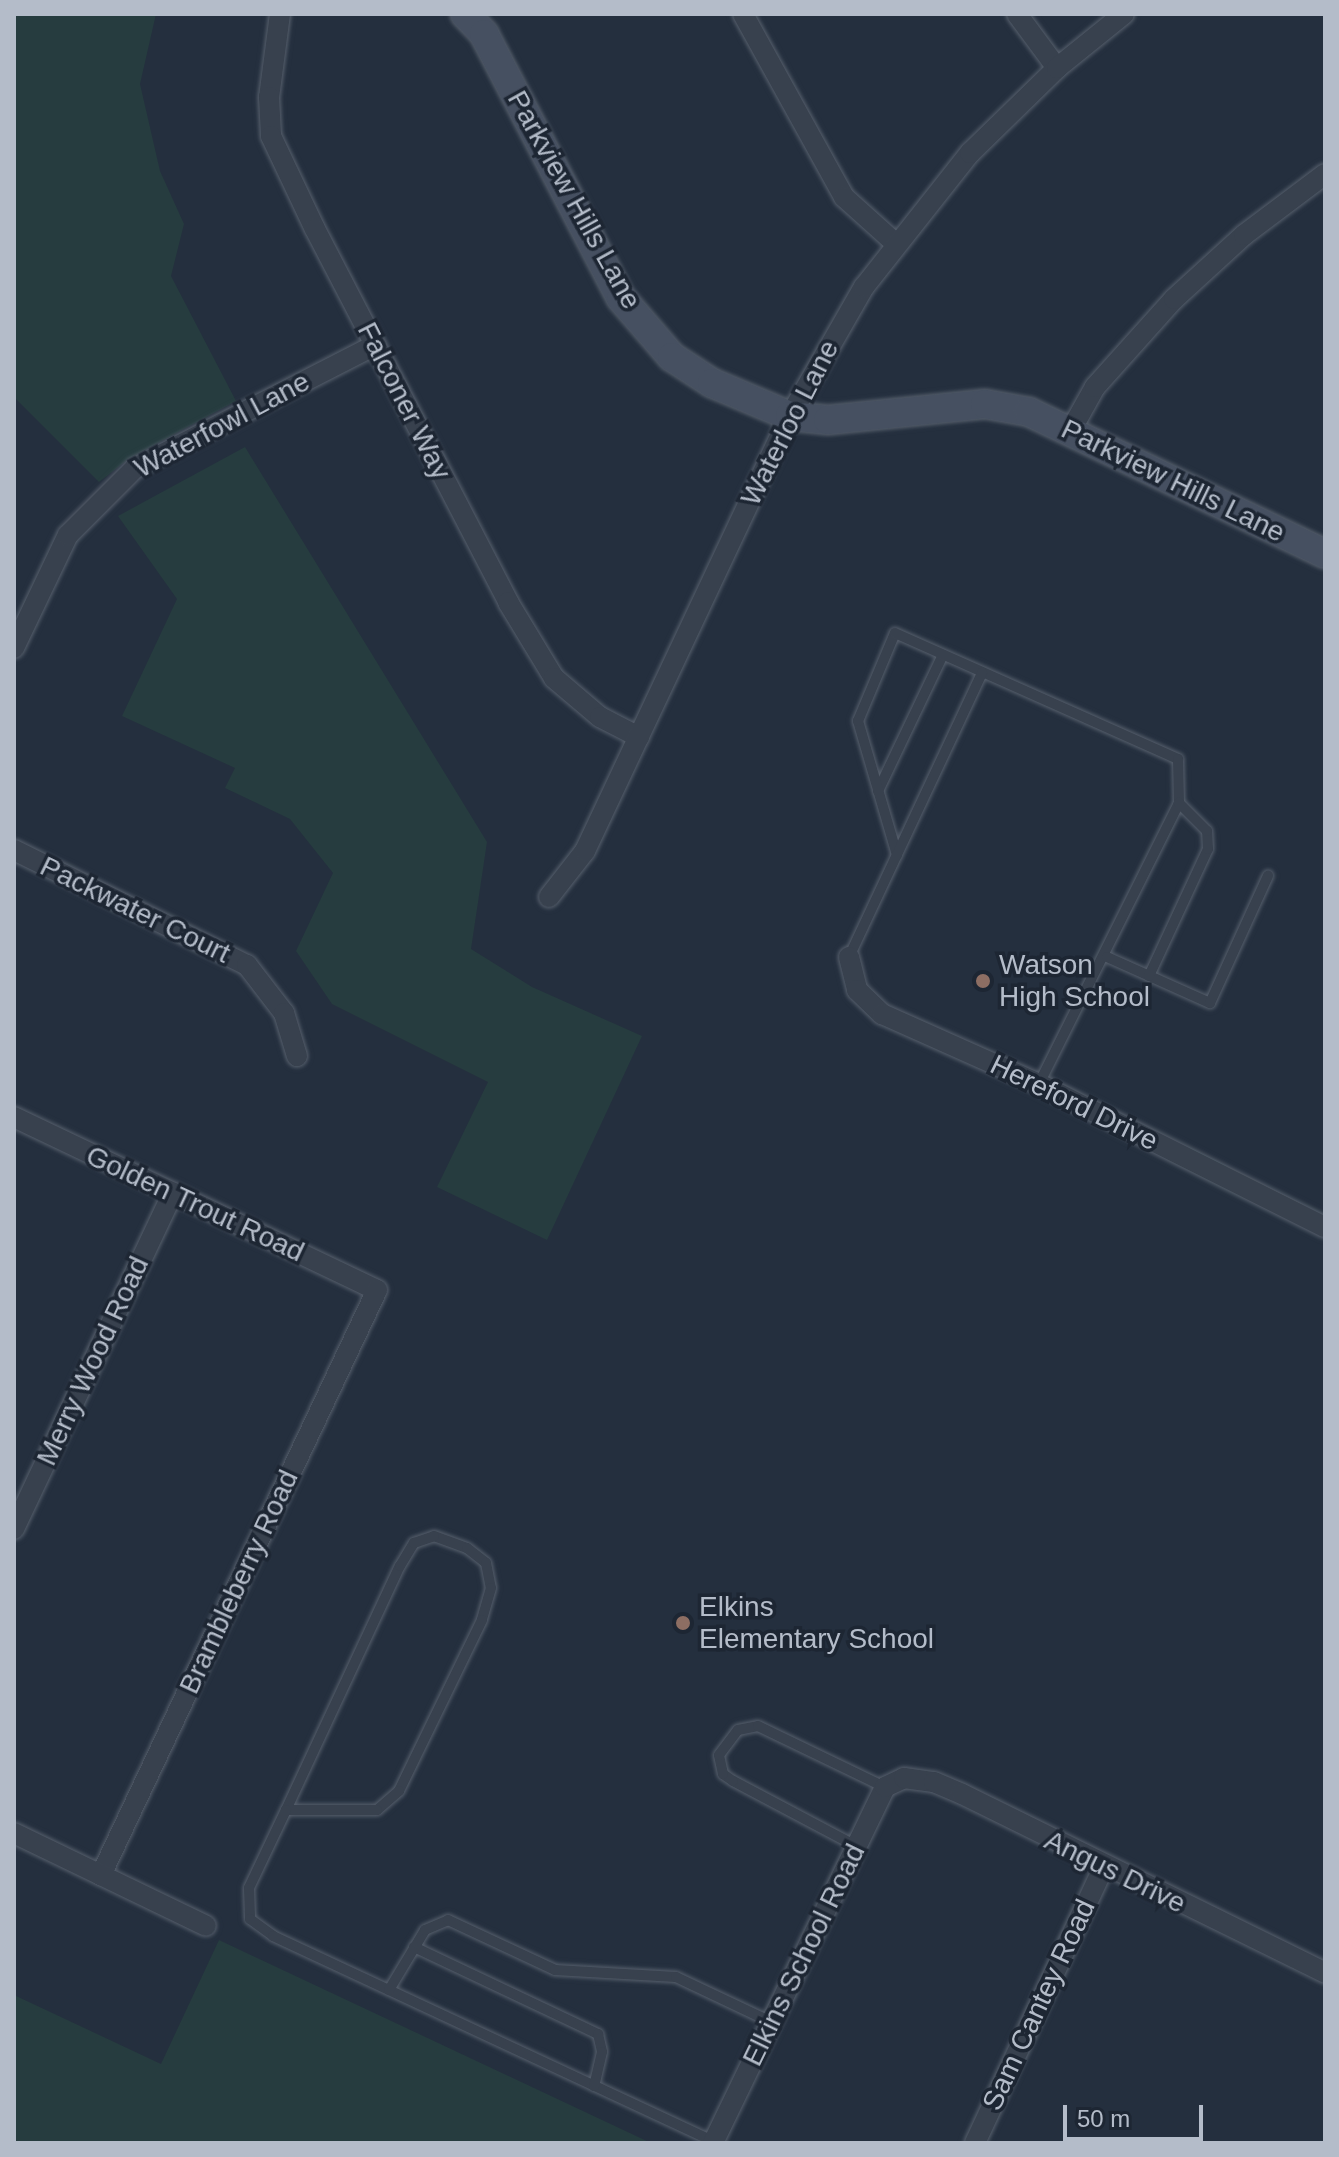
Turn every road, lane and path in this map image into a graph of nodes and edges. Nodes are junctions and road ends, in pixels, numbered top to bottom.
1 (280, 14) edge
2 (465, 14) edge
3 (743, 14) edge
4 (1017, 14) edge
5 (1124, 14) edge
6 (1057, 68) junction
7 (1325, 174) edge
8 (895, 243) junction
9 (375, 345) junction
10 (790, 416) junction
11 (1071, 430) junction
12 (1325, 554) edge
13 (14, 648) edge
14 (943, 655) junction
15 (982, 673) junction
16 (639, 737) junction
17 (878, 791) junction
18 (1179, 803) junction
19 (14, 850) edge
20 (897, 855) junction
21 (1268, 876) dead end
22 (549, 897) dead end
23 (849, 957) joint
24 (1107, 957) junction
25 (1149, 976) junction
26 (297, 1056) dead end
27 (1039, 1084) junction
28 (14, 1117) edge
29 (173, 1193) junction
30 (1325, 1227) edge
31 (377, 1290) joint
32 (14, 1529) edge
33 (885, 1787) junction
34 (286, 1810) junction
35 (14, 1833) edge
36 (856, 1846) junction
37 (1103, 1868) junction
38 (101, 1875) junction
39 (206, 1926) dead end
40 (414, 1947) junction
41 (1325, 1973) edge
42 (389, 1990) junction
43 (771, 2022) junction
44 (594, 2086) junction
45 (714, 2142) edge
46 (975, 2143) edge

1 - 9 street, Falconer Way
2 - 10 street, Parkview Hills Lane
3 - 8 street
4 - 6 street
5 - 6 street, Waterloo Lane
6 - 8 street, Waterloo Lane
7 - 11 street
8 - 10 street, Waterloo Lane
9 - 13 street, Waterfowl Lane
9 - 16 street, Falconer Way
10 - 11 street, Parkview Hills Lane
10 - 16 street, Waterloo Lane
11 - 12 street, Parkview Hills Lane
14 - 15 lane
14 - 17 lane
14 - 17 lane
15 - 18 lane
15 - 20 lane
16 - 22 street, Waterloo Lane
17 - 20 lane
18 - 24 lane
18 - 25 lane
19 - 26 street, Packwater Court
20 - 23 lane
21 - 25 lane
23 - 27 street, Hereford Drive
24 - 25 lane
24 - 27 lane
27 - 30 street, Hereford Drive
28 - 29 street, Golden Trout Road
29 - 31 street, Golden Trout Road
29 - 32 street, Merry Wood Road
31 - 38 street, Brambleberry Road
33 - 36 street, Elkins School Road
33 - 36 lane
33 - 37 street, Angus Drive
34 - 34 lane
34 - 42 lane
35 - 38 street
36 - 43 street, Elkins School Road
37 - 41 street, Angus Drive
37 - 46 street, Sam Cantey Road
38 - 39 street
40 - 42 lane
40 - 43 lane
40 - 44 lane
42 - 44 lane
43 - 45 street, Elkins School Road
44 - 45 lane

